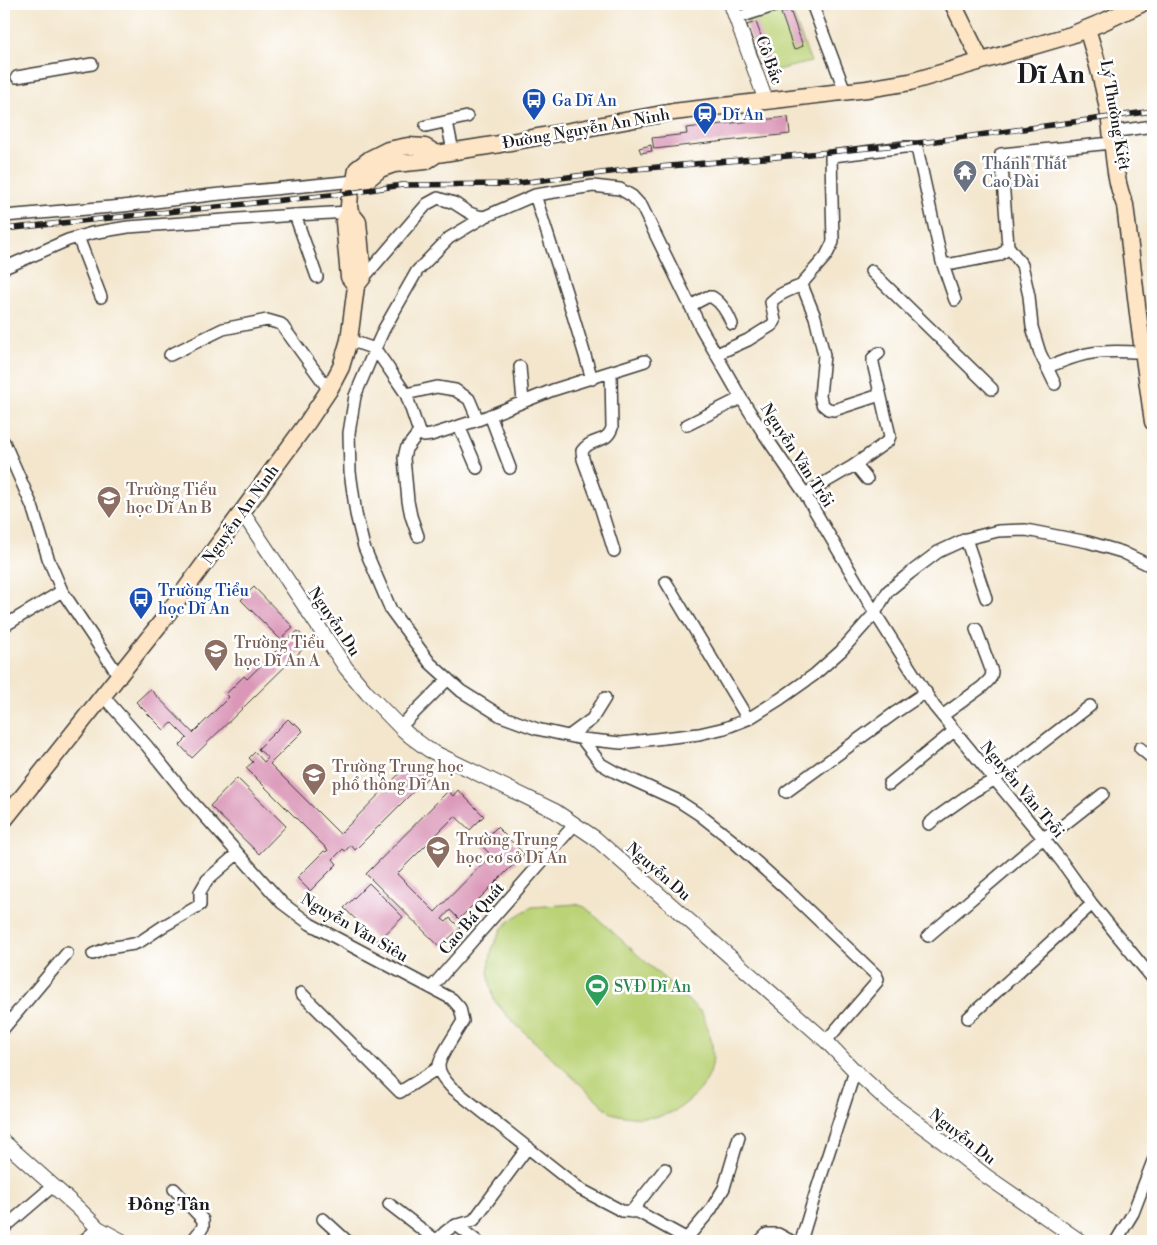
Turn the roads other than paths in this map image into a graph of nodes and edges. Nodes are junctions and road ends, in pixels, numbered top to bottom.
1 (731, 4) edge
2 (780, 4) edge
3 (812, 4) edge
4 (953, 4) edge
5 (1141, 4) edge
6 (736, 18) junction
7 (1091, 27) junction
8 (981, 61) junction
9 (92, 64) dead end
10 (17, 77) dead end
11 (845, 91) junction
12 (766, 101) junction
13 (467, 117) dead end
14 (447, 122) junction
15 (426, 126) dead end
16 (1153, 126) edge
17 (1114, 135) junction
18 (453, 151) junction
19 (355, 181) junction
20 (535, 195) junction
21 (350, 212) junction
22 (294, 215) junction
23 (4, 216) edge
24 (484, 217) junction
25 (78, 237) junction
26 (1008, 246) junction
27 (942, 262) junction
28 (4, 268) edge
29 (872, 271) dead end
30 (318, 277) dead end
31 (802, 285) junction
32 (356, 286) junction
33 (101, 297) dead end
34 (955, 300) dead end
35 (690, 306) junction
36 (732, 324) dead end
37 (349, 340) junction
38 (375, 349) junction
39 (1143, 352) junction
40 (879, 353) dead end
41 (717, 354) junction
42 (170, 355) dead end
43 (644, 361) dead end
44 (520, 367) dead end
45 (1047, 367) junction
46 (611, 372) junction
47 (592, 378) junction
48 (1055, 384) dead end
49 (329, 390) junction
50 (992, 390) dead end
51 (406, 394) junction
52 (880, 395) junction
53 (741, 398) junction
54 (523, 402) junction
55 (490, 415) junction
56 (478, 420) junction
57 (1153, 422) edge
58 (459, 426) junction
59 (687, 426) dead end
60 (419, 432) junction
61 (4, 442) edge
62 (853, 466) junction
63 (477, 468) dead end
64 (510, 468) dead end
65 (867, 479) dead end
66 (805, 494) junction
67 (242, 512) junction
68 (418, 536) dead end
69 (966, 539) junction
70 (614, 551) dead end
71 (1153, 567) edge
72 (666, 582) dead end
73 (62, 591) junction
74 (986, 598) dead end
75 (876, 613) junction
76 (4, 626) edge
77 (976, 629) dead end
78 (119, 676) junction
79 (448, 679) junction
80 (926, 692) junction
81 (103, 696) junction
82 (605, 698) dead end
83 (1090, 706) dead end
84 (942, 716) junction
85 (748, 719) junction
86 (400, 727) junction
87 (954, 731) junction
88 (570, 736) junction
89 (582, 739) junction
90 (1140, 748) dead end
91 (1153, 760) edge
92 (994, 780) junction
93 (889, 784) dead end
94 (786, 792) dead end
95 (1103, 794) dead end
96 (4, 820) edge
97 (575, 824) junction
98 (929, 824) dead end
99 (1043, 838) junction
100 (237, 854) junction
101 (1092, 904) junction
102 (928, 936) dead end
103 (67, 953) dead end
104 (93, 954) dead end
105 (1153, 979) edge
106 (431, 988) junction
107 (301, 993) dead end
108 (968, 1018) dead end
109 (4, 1028) edge
110 (826, 1041) junction
111 (439, 1066) junction
112 (856, 1071) junction
113 (739, 1137) dead end
114 (4, 1142) edge
115 (528, 1147) junction
116 (1153, 1161) edge
117 (665, 1169) dead end
118 (53, 1186) junction
119 (174, 1189) dead end
120 (389, 1204) dead end
121 (631, 1212) junction
122 (323, 1219) dead end
123 (456, 1225) junction
124 (4, 1228) edge
125 (98, 1228) junction
126 (689, 1240) edge
127 (82, 1241) edge
128 (122, 1241) edge
129 (192, 1241) edge
130 (347, 1241) edge
131 (436, 1241) edge
132 (477, 1241) edge
133 (760, 1241) edge
134 (791, 1241) edge
135 (800, 1241) edge
136 (1080, 1241) edge
137 (1116, 1241) edge

1 - 6 street, Cô Bắc
2 - 6 street
3 - 11 street
4 - 8 main road
5 - 7 main road, Đường Nguyễn An Ninh
6 - 12 street, Cô Bắc
7 - 8 main road, Đường Nguyễn An Ninh
7 - 17 main road, Lý Thường Kiệt
8 - 11 main road, Đường Nguyễn An Ninh
9 - 10 street
11 - 12 main road, Đường Nguyễn An Ninh
12 - 18 main road, Đường Nguyễn An Ninh
13 - 14 street
14 - 15 street
14 - 18 street
16 - 17 street
17 - 26 street
17 - 39 main road, Lý Thường Kiệt
18 - 19 main road, Đường Nguyễn An Ninh
19 - 21 main road, Đường Nguyễn An Ninh
19 - 23 street
20 - 24 street, Nguyễn Văn Trỗi
20 - 35 street, Nguyễn Văn Trỗi
20 - 47 street
21 - 22 street
21 - 32 main road, Đường Nguyễn An Ninh
22 - 25 street
22 - 30 street
24 - 32 street
24 - 38 street, Nguyễn Văn Trỗi
25 - 28 street
25 - 33 street
26 - 27 street
26 - 45 street
27 - 31 street
27 - 34 street
29 - 50 street
31 - 41 street
31 - 52 street
32 - 37 main road, Đường Nguyễn An Ninh
35 - 36 street
35 - 41 street, Nguyễn Văn Trỗi
37 - 38 street
37 - 49 main road, Nguyễn An Ninh
38 - 51 street
38 - 79 street, Nguyễn Văn Trỗi
39 - 45 street
39 - 57 main road, Lý Thường Kiệt
40 - 52 street
41 - 53 street, Nguyễn Văn Trỗi
42 - 49 street
43 - 46 street
44 - 54 street
45 - 48 street
46 - 47 street
46 - 70 street
47 - 54 street
49 - 67 main road, Nguyễn An Ninh
51 - 56 street
51 - 60 street
52 - 62 street
53 - 59 street
53 - 66 street, Nguyễn Văn Trỗi
54 - 55 street
55 - 56 street
55 - 64 street
56 - 58 street
58 - 60 street
58 - 63 street
60 - 68 street
61 - 73 street
62 - 65 street
62 - 66 street
66 - 75 street, Nguyễn Văn Trỗi
67 - 78 main road, Nguyễn An Ninh
67 - 86 street, Nguyễn Du
69 - 71 street, Nguyễn Văn Trỗi
69 - 74 street
69 - 75 street, Nguyễn Văn Trỗi
72 - 85 street
73 - 76 street
73 - 78 street
75 - 80 street, Nguyễn Văn Trỗi
75 - 85 street, Nguyễn Văn Trỗi
77 - 84 street
78 - 81 main road, Nguyễn An Ninh
79 - 86 street
79 - 88 street, Nguyễn Văn Trỗi
80 - 84 street, Nguyễn Văn Trỗi
80 - 94 street
81 - 96 main road, Nguyễn An Ninh
81 - 100 street, Nguyễn Văn Siêu
82 - 88 street
83 - 92 street
84 - 87 street, Nguyễn Văn Trỗi
85 - 89 street, Nguyễn Văn Trỗi
86 - 97 street, Nguyễn Du
87 - 92 street, Nguyễn Văn Trỗi
87 - 93 street
88 - 89 street, Nguyễn Văn Trỗi
89 - 110 street
90 - 91 street
92 - 98 street
92 - 99 street, Nguyễn Văn Trỗi
95 - 99 street
97 - 106 street, Cao Bá Quát
97 - 110 street, Nguyễn Du
99 - 101 street, Nguyễn Văn Trỗi
99 - 102 street
100 - 104 street
100 - 106 street, Nguyễn Văn Siêu
101 - 105 street, Nguyễn Văn Trỗi
101 - 108 street
103 - 109 street
106 - 111 street, Nguyễn Văn Siêu
107 - 111 street
110 - 112 street, Nguyễn Du
111 - 115 street
112 - 135 street
112 - 136 street, Nguyễn Du
113 - 126 street
114 - 118 street
115 - 121 street
115 - 123 street
116 - 137 street
117 - 121 street
118 - 124 street
118 - 125 street
119 - 129 street
120 - 131 street
121 - 126 street
122 - 130 street
123 - 131 street
123 - 132 street
125 - 127 street
125 - 128 street
133 - 134 street

